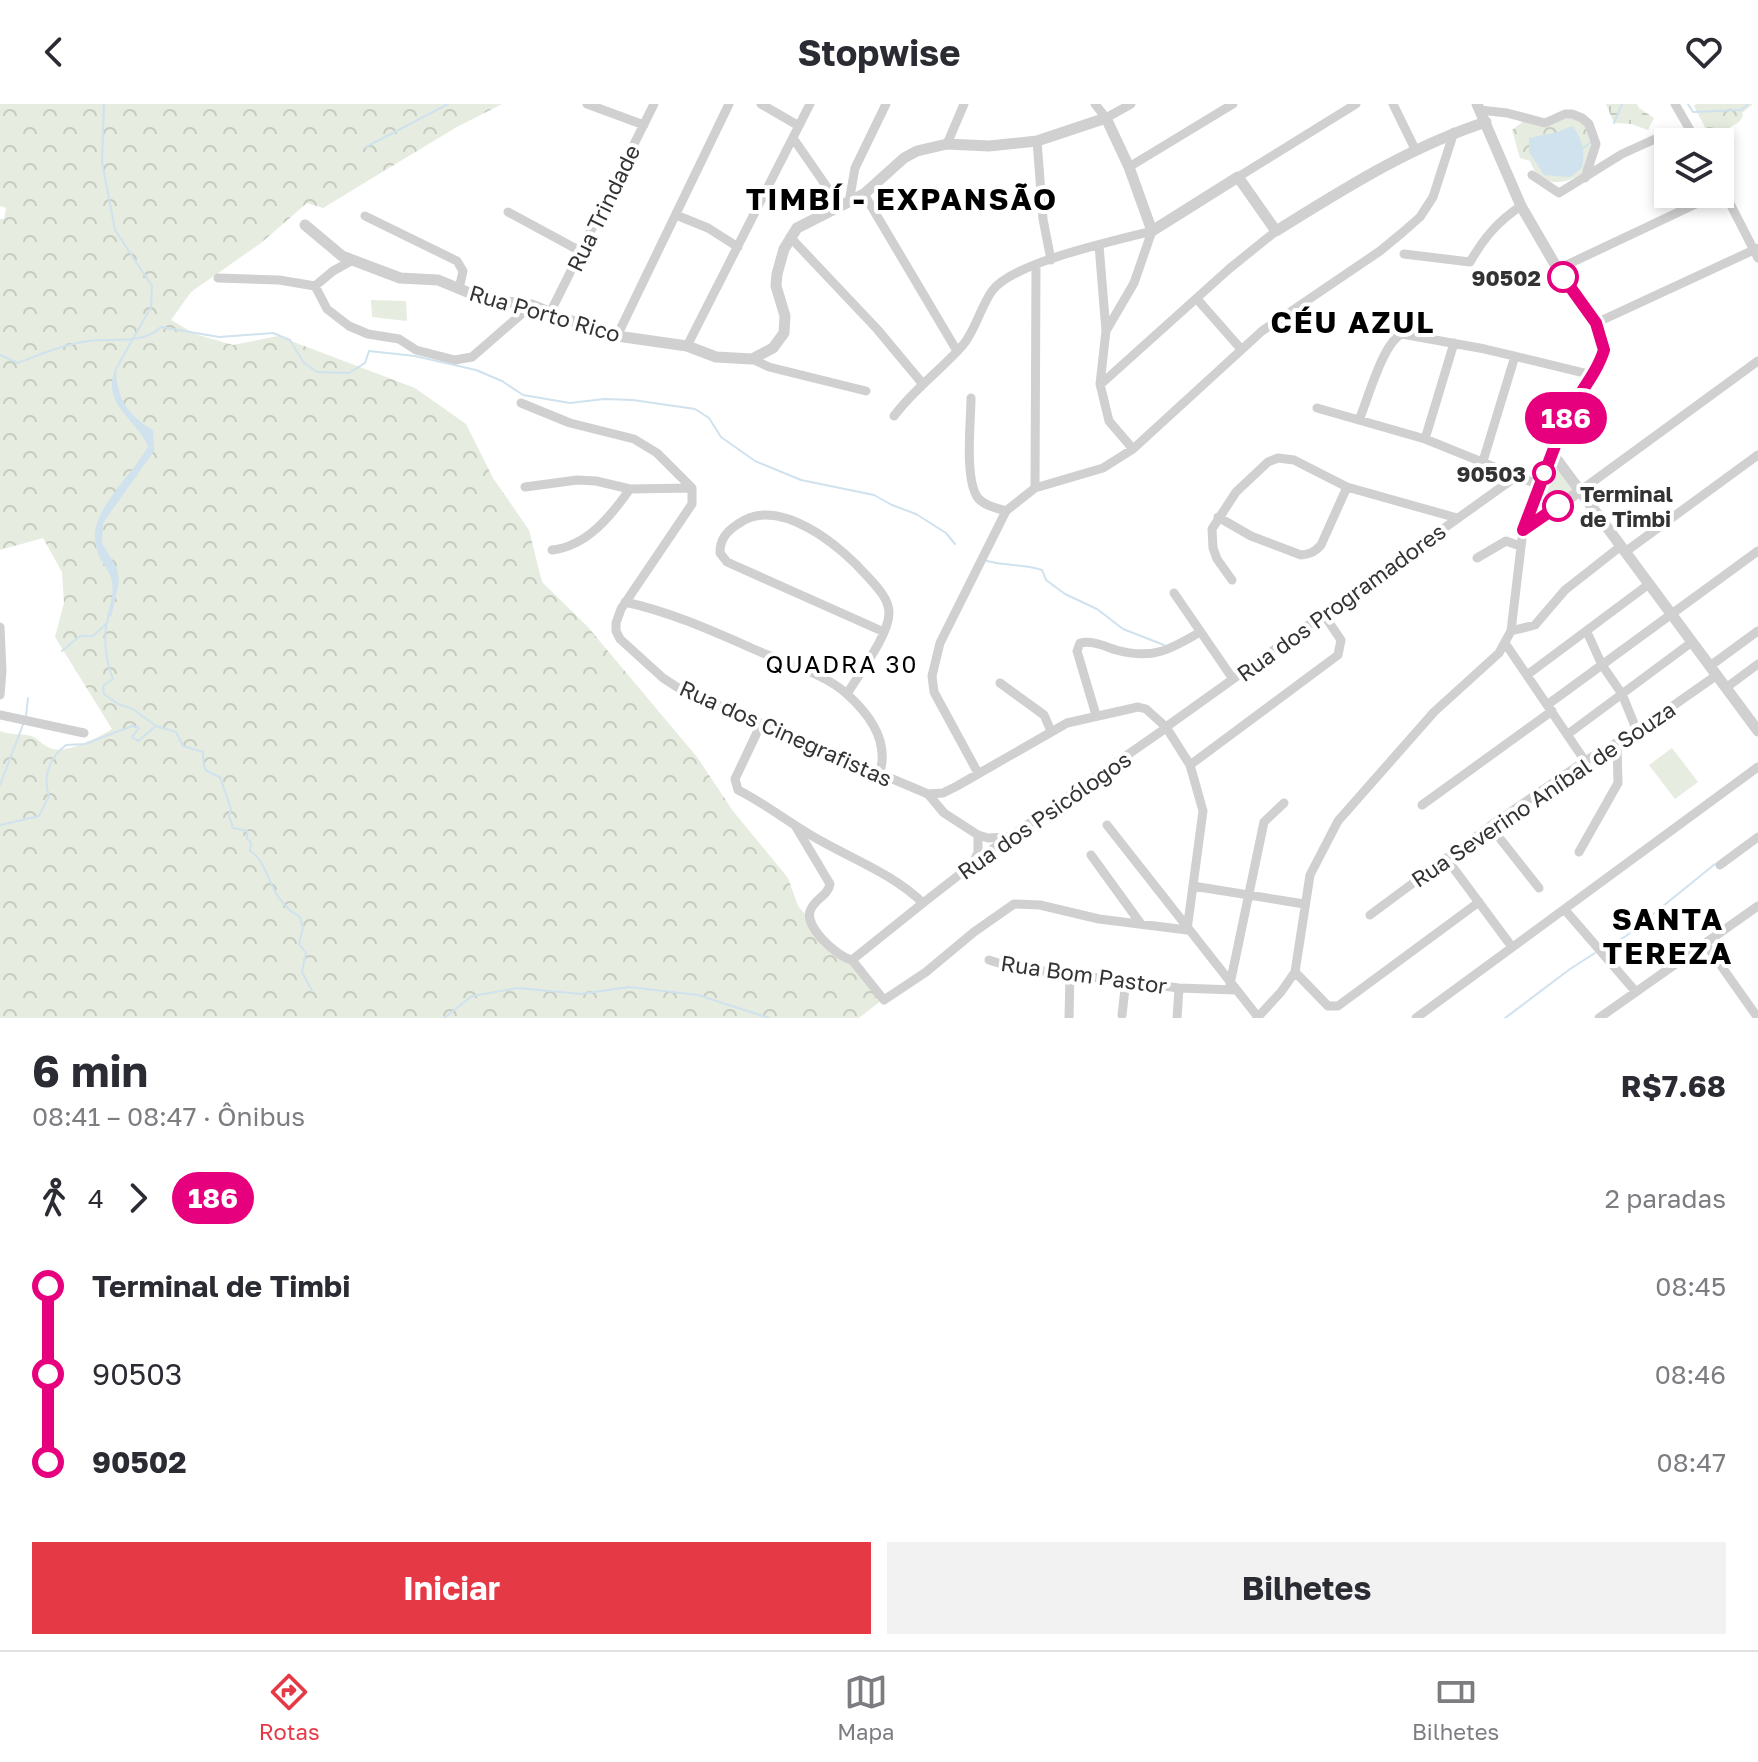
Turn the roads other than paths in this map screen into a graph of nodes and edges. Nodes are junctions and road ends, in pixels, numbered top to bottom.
1 (587, 104) edge
2 (654, 104) edge
3 (729, 104) edge
4 (761, 104) edge
5 (810, 104) edge
6 (886, 104) edge
7 (964, 104) edge
8 (1095, 104) edge
9 (1131, 104) edge
10 (1233, 104) edge
11 (1356, 104) edge
12 (1393, 104) edge
13 (1675, 104) edge
14 (1478, 107) edge
15 (1106, 118) junction
16 (1486, 122) junction
17 (644, 125) junction
18 (799, 126) junction
19 (1689, 128) edge
20 (1454, 132) junction
21 (793, 138) junction
22 (1654, 139) edge
23 (1037, 141) junction
24 (947, 144) junction
25 (1415, 149) junction
26 (1129, 167) junction
27 (1532, 175) dead end
28 (1238, 177) junction
29 (1585, 178) junction
30 (864, 194) junction
31 (845, 204) junction
32 (1521, 206) junction
33 (1683, 208) edge
34 (1731, 208) edge
35 (508, 212) dead end
36 (676, 215) junction
37 (365, 216) dead end
38 (305, 225) dead end
39 (1152, 231) junction
40 (1276, 231) junction
41 (790, 237) junction
42 (1099, 245) junction
43 (738, 247) junction
44 (582, 252) junction
45 (1757, 252) edge
46 (1404, 254) dead end
47 (1051, 260) junction
48 (351, 261) junction
49 (1036, 265) junction
50 (1558, 269) junction
51 (218, 278) dead end
52 (315, 286) junction
53 (459, 289) junction
54 (1197, 299) junction
55 (532, 305) junction
56 (551, 311) junction
57 (1596, 323) junction
58 (1106, 331) junction
59 (617, 336) junction
60 (1454, 343) junction
61 (687, 346) junction
62 (1241, 349) junction
63 (957, 351) junction
64 (1515, 356) junction
65 (752, 359) junction
66 (1758, 361) edge
67 (1593, 375) junction
68 (922, 383) junction
69 (1100, 384) junction
70 (866, 391) dead end
71 (971, 398) dead end
72 (521, 403) dead end
73 (1317, 408) dead end
74 (894, 416) dead end
75 (1359, 420) junction
76 (1425, 439) junction
77 (1133, 449) junction
78 (1552, 453) junction
79 (1758, 455) edge
80 (1483, 461) junction
81 (1517, 476) junction
82 (1539, 485) junction
83 (525, 487) dead end
84 (1347, 487) junction
85 (692, 488) junction
86 (1035, 488) junction
87 (630, 489) junction
88 (1580, 491) junction
89 (1006, 511) junction
90 (1218, 517) junction
91 (1457, 518) junction
92 (1523, 530) junction
93 (1520, 546) junction
94 (1623, 549) junction
95 (552, 550) dead end
96 (1758, 551) edge
97 (1477, 558) dead end
98 (1232, 580) dead end
99 (1649, 584) junction
100 (1174, 593) dead end
101 (627, 598) junction
102 (1671, 614) junction
103 (1324, 615) junction
104 (0, 627) edge
105 (1511, 631) junction
106 (1758, 631) edge
107 (884, 632) junction
108 (1200, 632) junction
109 (1587, 632) junction
110 (1692, 642) junction
111 (1505, 643) junction
112 (1758, 664) edge
113 (1602, 665) junction
114 (1714, 670) junction
115 (1527, 675) junction
116 (1233, 679) junction
117 (1000, 683) dead end
118 (1727, 687) junction
119 (847, 694) junction
120 (1622, 694) junction
121 (0, 695) edge
122 (1550, 708) junction
123 (0, 715) edge
124 (1096, 715) junction
125 (761, 724) junction
126 (1166, 728) junction
127 (1051, 731) junction
128 (1637, 731) junction
129 (1758, 731) edge
130 (84, 733) dead end
131 (1568, 734) junction
132 (1617, 744) junction
133 (1585, 761) junction
134 (1190, 765) junction
135 (1758, 767) edge
136 (978, 773) junction
137 (879, 775) junction
138 (928, 794) junction
139 (1284, 803) dead end
140 (1422, 805) dead end
141 (794, 824) junction
142 (1107, 825) dead end
143 (1490, 826) junction
144 (978, 835) junction
145 (1012, 836) junction
146 (1758, 837) edge
147 (1579, 852) dead end
148 (1091, 855) dead end
149 (1446, 858) junction
150 (973, 864) junction
151 (1720, 865) dead end
152 (1193, 886) junction
153 (1539, 888) dead end
154 (1249, 896) junction
155 (1479, 902) junction
156 (923, 903) junction
157 (1304, 904) junction
158 (1758, 906) edge
159 (1565, 910) junction
160 (1370, 915) dead end
161 (1141, 924) junction
162 (1187, 930) junction
163 (1705, 943) junction
164 (1512, 947) junction
165 (852, 960) junction
166 (989, 960) dead end
167 (1295, 972) junction
168 (1070, 973) junction
169 (1126, 980) junction
170 (1233, 987) junction
171 (1179, 988) junction
172 (1636, 992) junction
173 (1122, 1015) dead end
174 (1755, 1017) edge
175 (1069, 1018) edge
176 (1177, 1018) edge
177 (1258, 1018) edge
178 (1416, 1018) edge
179 (1599, 1018) edge

1 - 17 street
2 - 17 street, Rua Trindade
3 - 36 street
4 - 18 street
5 - 18 street
6 - 31 street
7 - 24 street
8 - 15 street
9 - 15 street
10 - 26 street
11 - 28 street
12 - 25 street
13 - 19 street
14 - 16 street
14 - 29 street
15 - 23 street
15 - 26 street
16 - 20 street
16 - 32 street
17 - 44 street, Rua Trindade
18 - 21 street
20 - 25 street
20 - 62 street
21 - 31 street
21 - 43 street
22 - 29 street
23 - 24 street
23 - 47 street
24 - 30 street
25 - 40 street
26 - 39 street
27 - 29 street
28 - 39 street
28 - 40 street
30 - 31 street
30 - 63 street
31 - 41 street
32 - 46 street
32 - 50 street
33 - 50 street
34 - 45 street
35 - 44 street
36 - 43 street
36 - 59 street
37 - 53 street
38 - 48 street, Rua Porto Rico
39 - 42 street
39 - 58 street
40 - 54 street
41 - 65 street
41 - 68 street
42 - 47 street
42 - 58 street
43 - 61 street
44 - 56 street, Rua Trindade
45 - 57 street
47 - 49 street
48 - 52 street
48 - 53 street, Rua Porto Rico
49 - 63 street
49 - 86 street
50 - 57 street
51 - 52 street
52 - 55 street
53 - 55 street, Rua Porto Rico
54 - 62 street
54 - 69 street
55 - 56 street, Rua Porto Rico
56 - 59 street, Rua Porto Rico
57 - 67 street
58 - 69 street
59 - 61 street, Rua Porto Rico
60 - 64 street
60 - 75 street
60 - 76 street
61 - 65 street, Rua Porto Rico
62 - 77 street
63 - 68 street
64 - 67 street
64 - 80 street
65 - 70 street, Rua Porto Rico
66 - 88 street
67 - 78 street
68 - 74 street
69 - 77 street
71 - 89 street
72 - 85 street
73 - 75 street
75 - 76 street
76 - 80 street
77 - 86 street
78 - 82 street
78 - 88 street
79 - 94 street
80 - 81 street
81 - 82 street
81 - 91 street, Rua dos Programadores
82 - 92 street
83 - 87 street
84 - 90 street
84 - 90 street
84 - 91 street
85 - 87 street
85 - 101 street
86 - 89 street
87 - 95 street
88 - 92 street
88 - 94 street
89 - 136 street
90 - 98 street
91 - 103 street, Rua dos Programadores
92 - 93 street
93 - 97 street
93 - 105 street
94 - 99 street
94 - 105 street
96 - 102 street
99 - 102 street
99 - 109 street
100 - 108 street
101 - 119 street
101 - 125 street, Rua dos Cinegrafistas
102 - 110 street
102 - 113 street
103 - 116 street, Rua dos Programadores
103 - 134 street
104 - 121 street
105 - 111 street
106 - 114 street, Rua Severino Aníbal de Souza
107 - 107 street
107 - 119 street
108 - 116 street
108 - 124 street
109 - 113 street
109 - 115 street
110 - 114 street
110 - 120 street
111 - 115 street
111 - 157 street
112 - 118 street
113 - 120 street
113 - 122 street
114 - 118 street
114 - 128 street, Rua Severino Aníbal de Souza
115 - 122 street
116 - 126 street, Rua dos Programadores
117 - 127 street
118 - 129 street
119 - 137 street
120 - 128 street
120 - 131 street
122 - 131 street
122 - 140 street
123 - 130 street
124 - 126 street
124 - 127 street
125 - 137 street, Rua dos Cinegrafistas
125 - 141 street
126 - 134 street
126 - 145 street, Rua dos Psicólogos
127 - 136 street
128 - 132 street, Rua Severino Aníbal de Souza
131 - 133 street
132 - 133 street, Rua Severino Aníbal de Souza
132 - 147 street
133 - 143 street, Rua Severino Aníbal de Souza
134 - 152 street
135 - 159 street
136 - 138 street
137 - 138 street, Rua dos Cinegrafistas
138 - 144 street, Rua dos Cinegrafistas
139 - 154 street
141 - 156 street
141 - 165 street
142 - 162 street
143 - 149 street, Rua Severino Aníbal de Souza
143 - 153 street
144 - 145 street
144 - 150 street
145 - 150 street, Rua dos Psicólogos
146 - 151 street
148 - 161 street
149 - 155 street
149 - 160 street, Rua Severino Aníbal de Souza
150 - 156 street, Rua dos Psicólogos
152 - 154 street
152 - 162 street
154 - 157 street
154 - 170 street
155 - 164 street
155 - 167 street
156 - 165 street, Rua dos Psicólogos
157 - 167 street
158 - 163 street
159 - 164 street
159 - 172 street
161 - 162 street
161 - 165 street
162 - 170 street
163 - 172 street
163 - 174 street
164 - 178 street
166 - 168 street, Rua Bom Pastor
167 - 177 street
168 - 169 street, Rua Bom Pastor
168 - 175 street
169 - 171 street, Rua Bom Pastor
169 - 173 street
170 - 171 street, Rua Bom Pastor
170 - 177 street
171 - 176 street, Rua Bom Pastor
172 - 179 street

